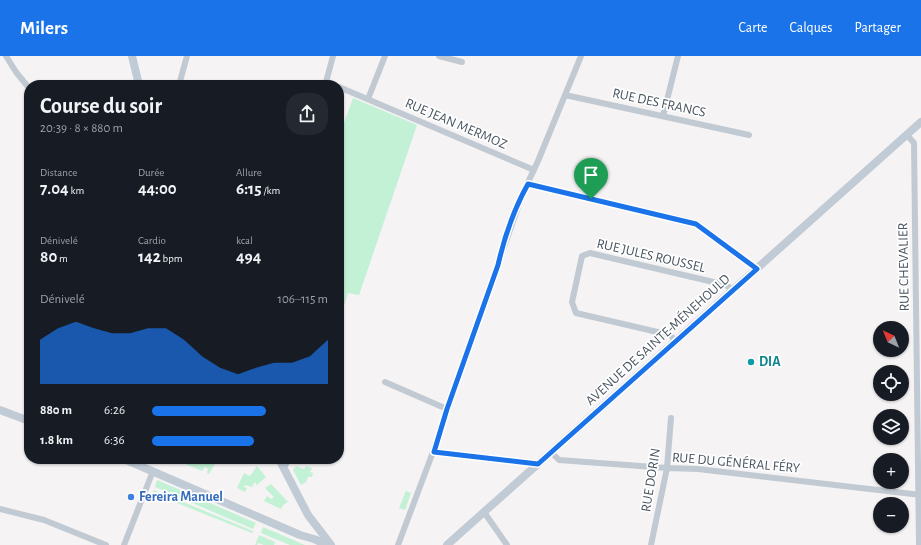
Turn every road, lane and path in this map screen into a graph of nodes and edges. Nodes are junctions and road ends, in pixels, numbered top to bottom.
1 (6, 56) edge
2 (132, 56) edge
3 (187, 56) edge
4 (332, 56) edge
5 (385, 56) edge
6 (438, 56) edge
7 (581, 56) edge
8 (678, 56) edge
9 (462, 62) dead end
10 (137, 80) edge
11 (180, 80) edge
12 (326, 80) edge
13 (24, 82) edge
14 (344, 89) edge
15 (565, 95) junction
16 (368, 99) junction
17 (663, 116) junction
18 (921, 122) edge
19 (749, 135) dead end
20 (907, 135) junction
21 (534, 170) junction
22 (528, 184) junction
23 (757, 269) junction
24 (733, 290) junction
25 (676, 341) junction
26 (385, 382) dead end
27 (921, 396) edge
28 (916, 408) junction
29 (447, 409) junction
30 (0, 410) edge
31 (671, 418) dead end
32 (24, 419) edge
33 (434, 452) junction
34 (551, 452) junction
35 (136, 464) edge
36 (282, 464) edge
37 (286, 464) edge
38 (538, 464) junction
39 (666, 468) junction
40 (284, 469) junction
41 (154, 471) junction
42 (920, 495) edge
43 (0, 509) edge
44 (484, 512) junction
45 (308, 515) junction
46 (315, 542) edge
47 (106, 545) edge
48 (124, 545) edge
49 (327, 545) edge
50 (331, 545) edge
51 (398, 545) edge
52 (447, 545) edge
53 (507, 545) edge
54 (651, 545) edge
55 (919, 545) edge

1 - 13 street
2 - 10 main road
3 - 11 street
4 - 12 street
5 - 16 street
6 - 9 street
7 - 15 street
8 - 17 street
14 - 16 street, RUE JEAN MERMOZ
15 - 17 street, RUE DES FRANCS
15 - 21 street
16 - 21 street, RUE JEAN MERMOZ
17 - 19 street, RUE DES FRANCS
18 - 20 main road, AVENUE DE SAINTE-MÉNEHOULD
20 - 23 main road, AVENUE DE SAINTE-MÉNEHOULD
20 - 28 street, RUE CHEVALIER
21 - 22 street
22 - 23 street
22 - 29 street
23 - 24 main road, AVENUE DE SAINTE-MÉNEHOULD
24 - 25 main road, AVENUE DE SAINTE-MÉNEHOULD
24 - 25 street, RUE JULES ROUSSEL
25 - 34 main road, AVENUE DE SAINTE-MÉNEHOULD
26 - 29 street
27 - 28 street
28 - 42 street, RUE CHEVALIER
29 - 33 street
30 - 32 main road
31 - 39 street, RUE DORIN
33 - 38 street
33 - 51 street
34 - 38 main road, AVENUE DE SAINTE-MÉNEHOULD
34 - 39 street, RUE DU GÉNÉRAL FÉRY
35 - 41 main road
36 - 40 main road
37 - 40 street
38 - 44 main road, AVENUE DE SAINTE-MÉNEHOULD
39 - 42 street, RUE DU GÉNÉRAL FÉRY
39 - 54 street, RUE DORIN
40 - 45 main road
41 - 46 main road
41 - 48 street
42 - 55 street, RUE CHEVALIER
43 - 47 street
44 - 52 main road, AVENUE DE SAINTE-MÉNEHOULD
44 - 53 street
45 - 46 main road
45 - 50 main road
46 - 49 main road

